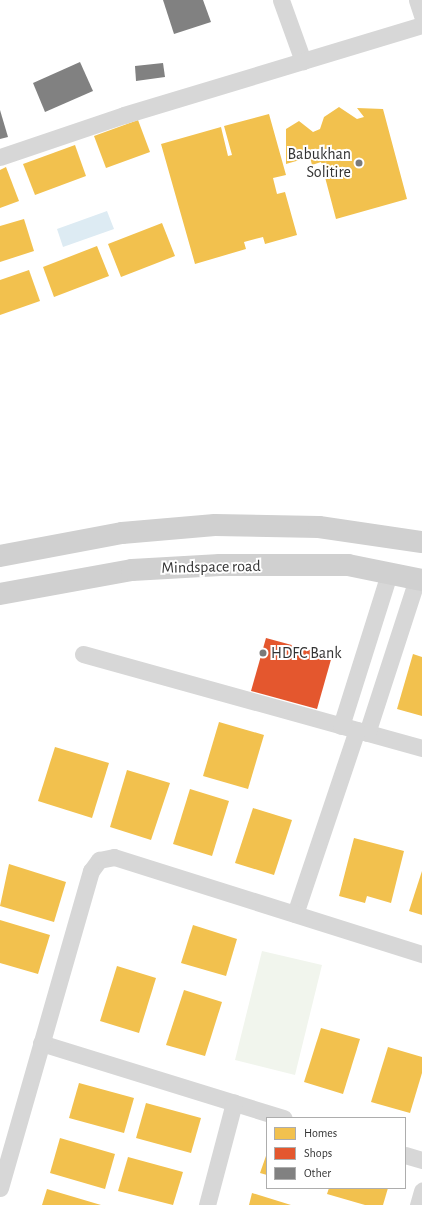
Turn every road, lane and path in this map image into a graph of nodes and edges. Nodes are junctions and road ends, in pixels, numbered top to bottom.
1 (281, 0) edge
2 (418, 0) edge
3 (422, 15) edge
4 (422, 25) edge
5 (303, 61) junction
6 (0, 157) edge
7 (422, 542) edge
8 (0, 556) edge
9 (389, 574) junction
10 (420, 580) edge
11 (0, 594) edge
12 (83, 654) dead end
13 (341, 726) junction
14 (362, 731) junction
15 (422, 748) edge
16 (295, 914) junction
17 (422, 954) edge
18 (41, 1043) junction
19 (234, 1102) junction
20 (281, 1117) edge
21 (406, 1155) edge
22 (422, 1160) edge
23 (0, 1188) edge
24 (422, 1191) edge
25 (207, 1205) edge
26 (418, 1205) edge

1 - 5 street
2 - 3 street
4 - 5 street
5 - 6 street
7 - 8 main road
9 - 10 main road, Mindspace road
9 - 11 main road, Mindspace road
9 - 13 street
10 - 14 street
12 - 13 street
13 - 14 street
14 - 15 street
14 - 16 street
16 - 17 street
16 - 18 street
18 - 19 street
18 - 23 street
19 - 20 street
19 - 25 street
21 - 22 street
24 - 26 street

